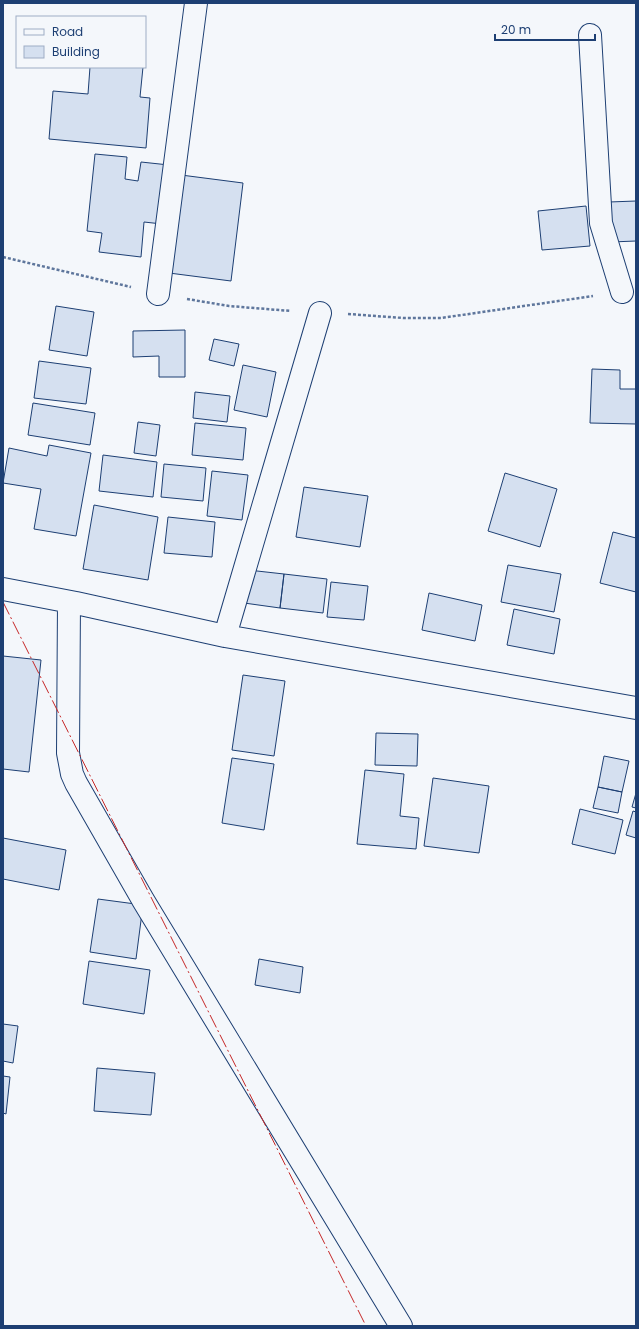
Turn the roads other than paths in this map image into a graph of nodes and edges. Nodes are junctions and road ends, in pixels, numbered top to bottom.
1 (196, 3) edge
2 (590, 36) dead end
3 (622, 292) dead end
4 (158, 294) dead end
5 (320, 313) dead end
6 (3, 590) edge
7 (69, 602) junction
8 (226, 636) junction
9 (636, 708) edge
10 (401, 1326) edge

1 - 4 street
2 - 3 street
5 - 8 street
6 - 7 street
7 - 8 street
7 - 10 street
8 - 9 street

